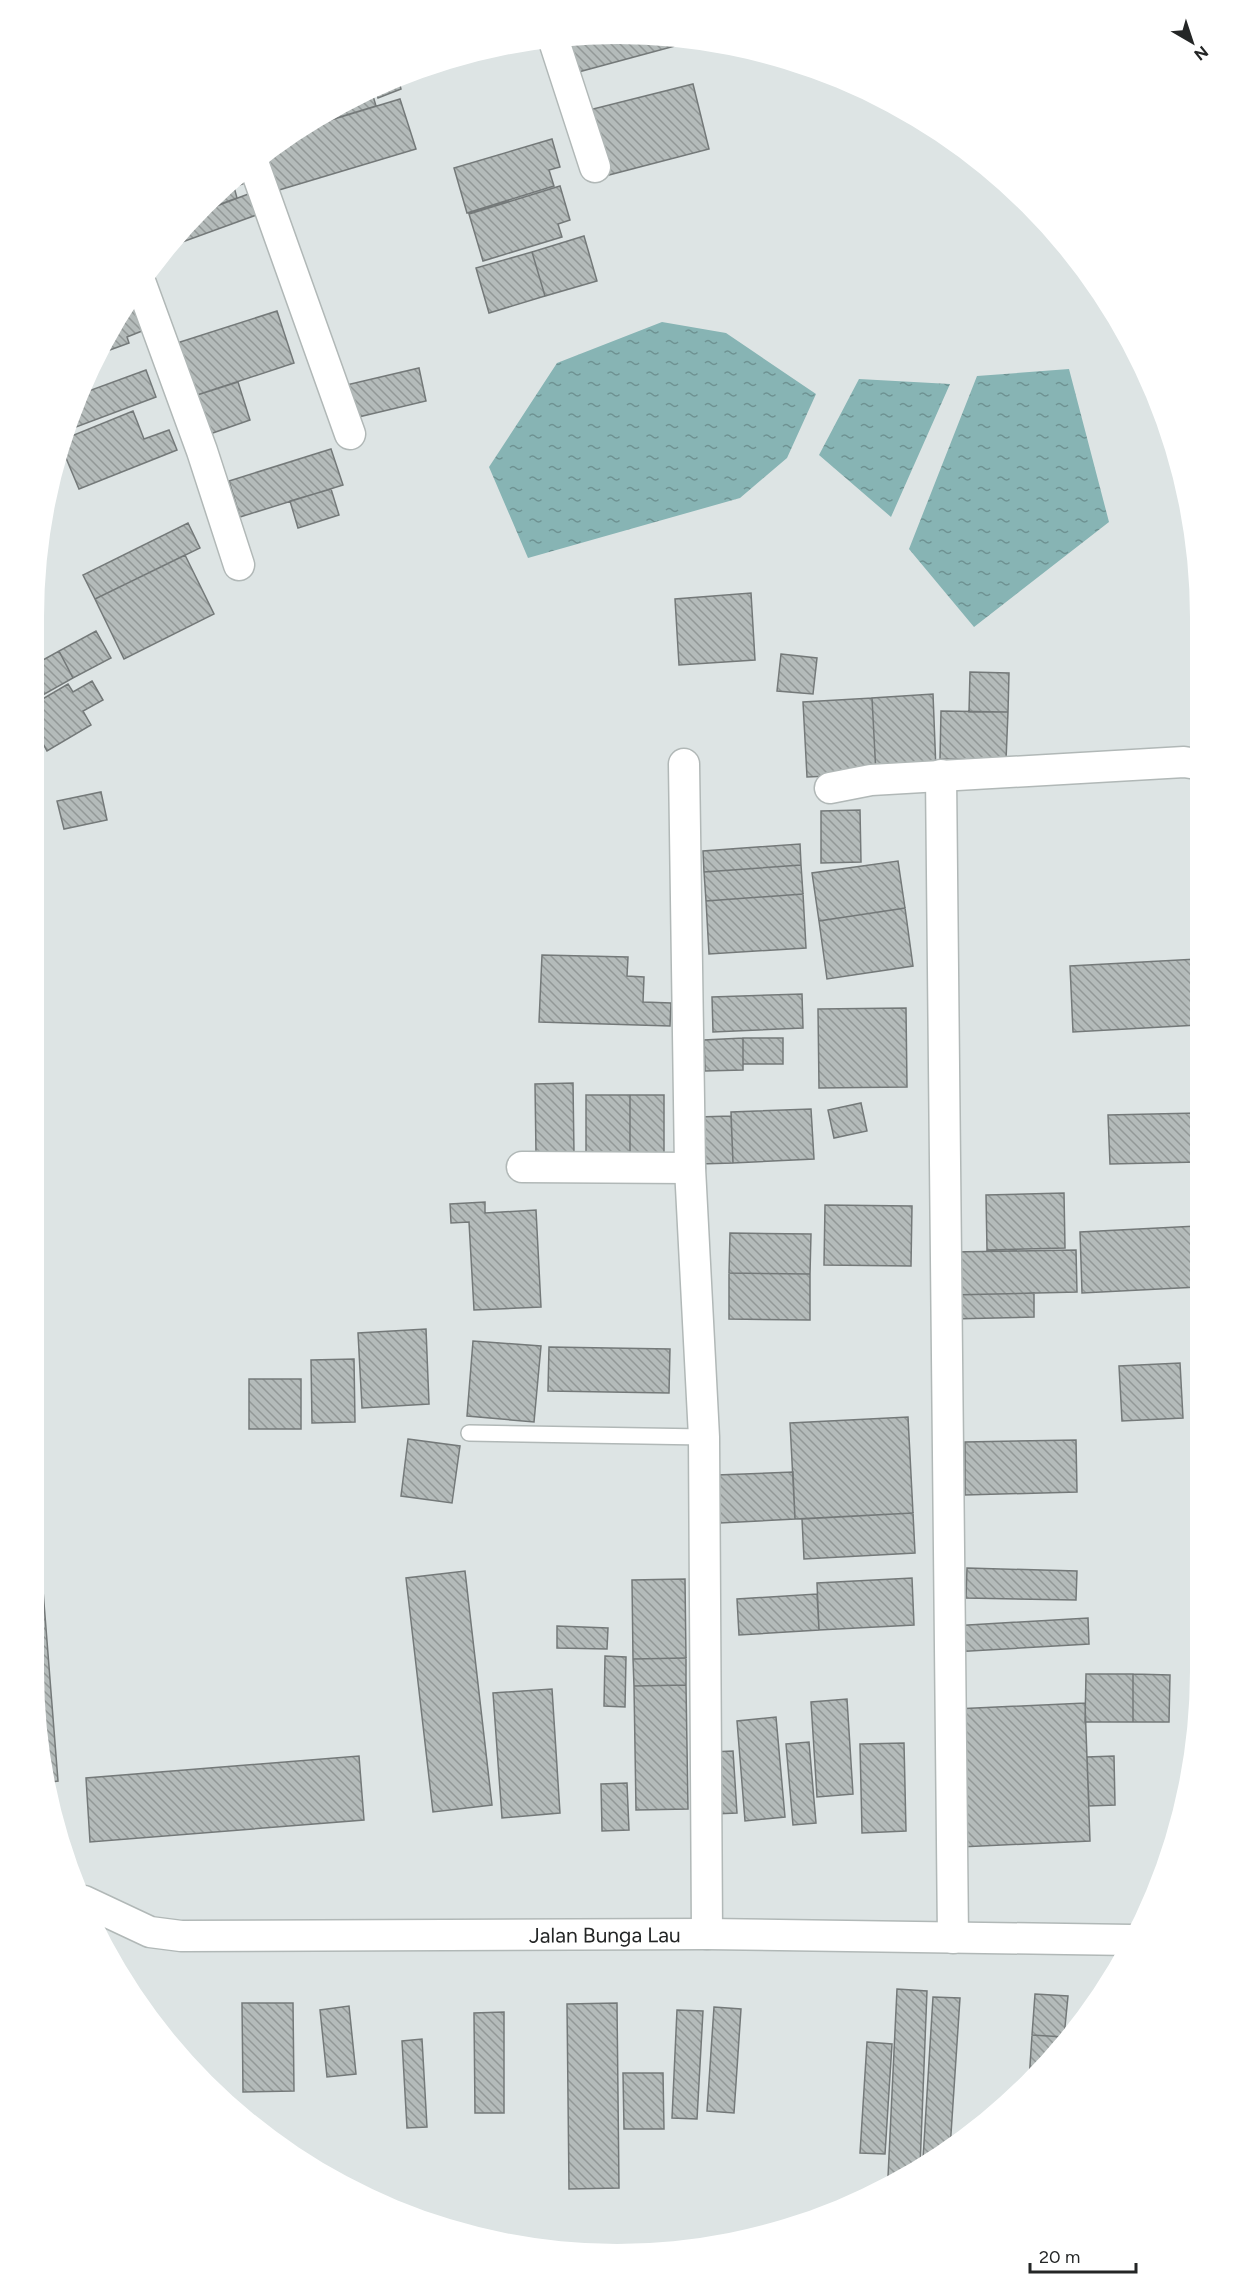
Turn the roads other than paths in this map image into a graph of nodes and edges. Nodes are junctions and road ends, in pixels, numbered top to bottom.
1 (556, 47) edge
2 (596, 167) dead end
3 (256, 172) edge
4 (144, 292) edge
5 (350, 434) dead end
6 (239, 565) dead end
7 (1190, 763) edge
8 (684, 764) dead end
9 (941, 775) junction
10 (830, 788) dead end
11 (522, 1167) dead end
12 (690, 1168) junction
13 (469, 1433) dead end
14 (704, 1437) junction
15 (95, 1906) edge
16 (707, 1934) junction
17 (953, 1938) junction
18 (1123, 1940) edge

1 - 2 street
3 - 5 street
4 - 6 street
7 - 9 street
8 - 12 street
9 - 10 street
9 - 17 street
11 - 12 street
12 - 14 street
13 - 14 lane
14 - 16 street
15 - 16 street, Jalan Bunga Lau
16 - 17 street, Jalan Bunga Lau
17 - 18 street, Jalan Bunga Lau

